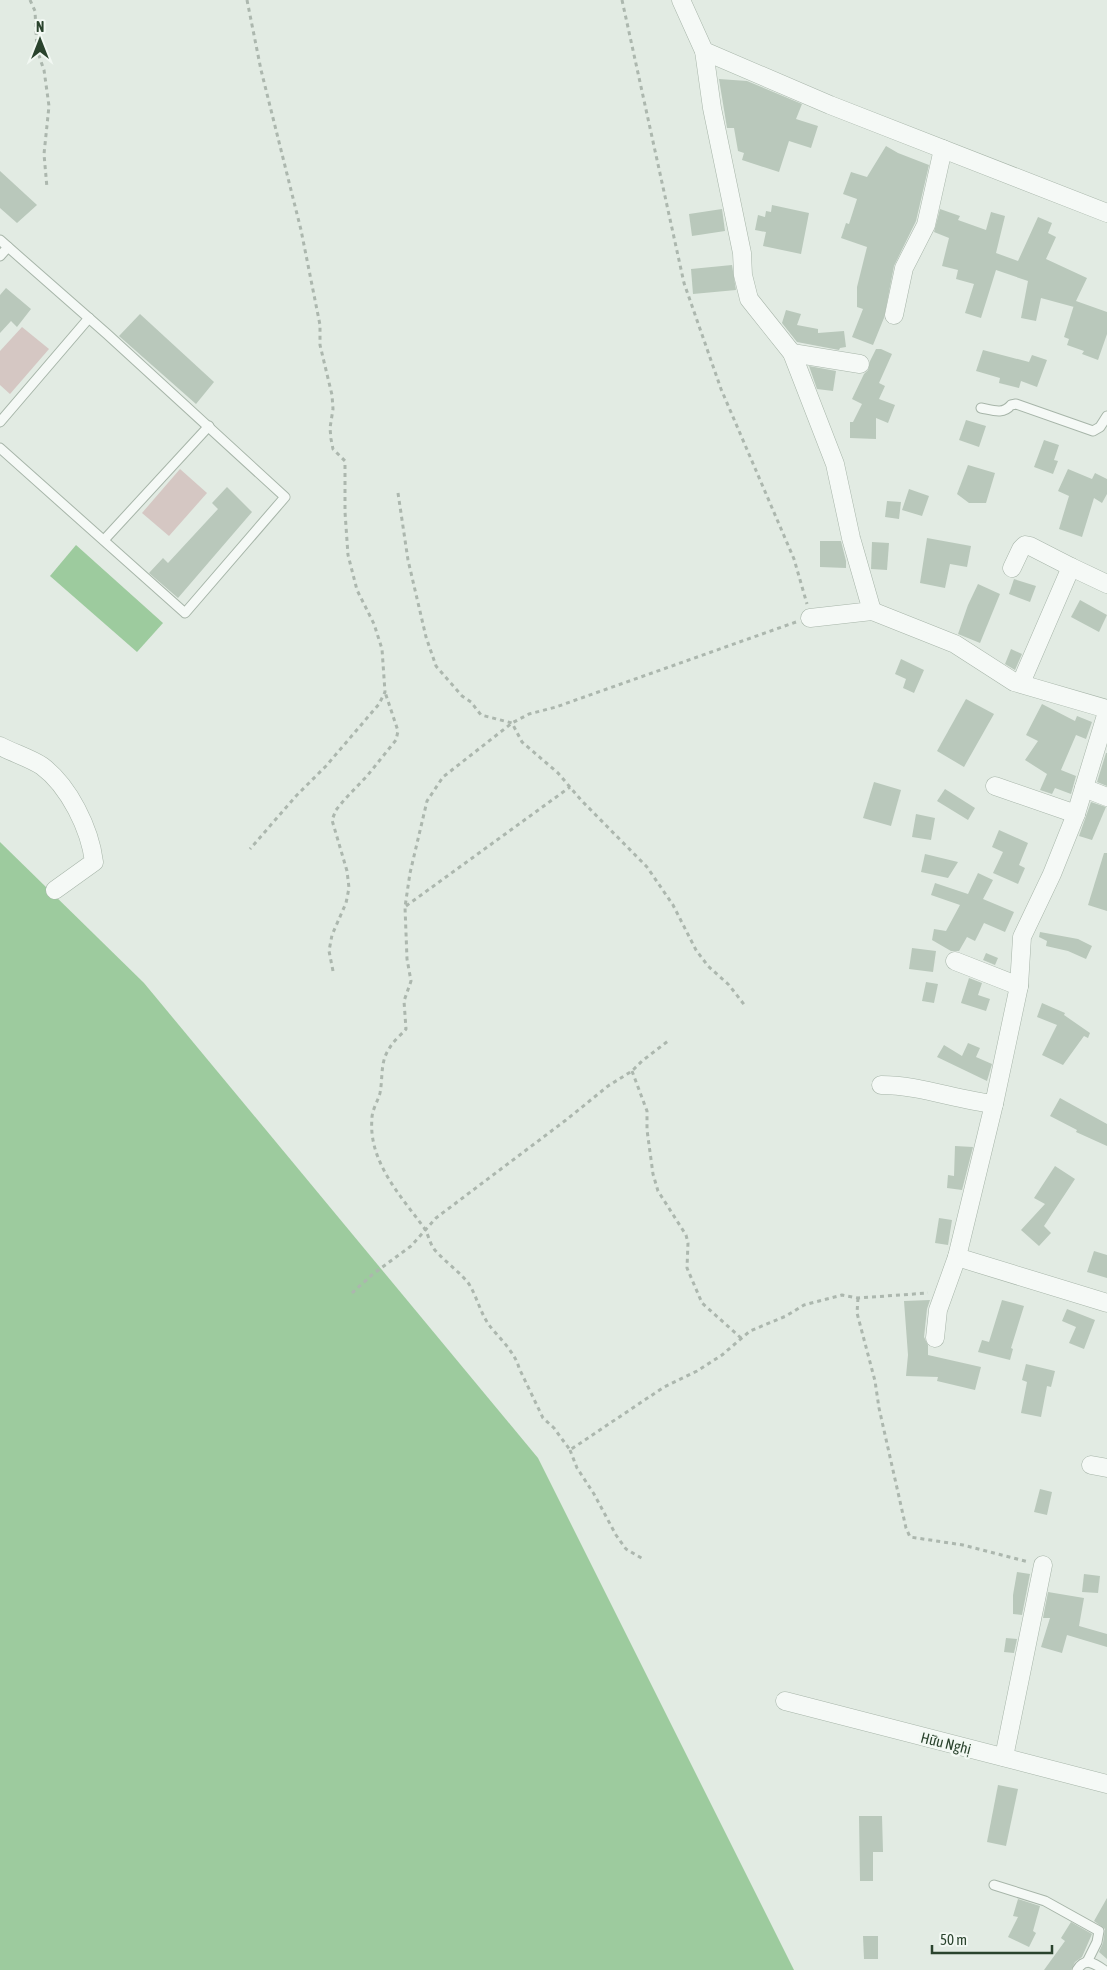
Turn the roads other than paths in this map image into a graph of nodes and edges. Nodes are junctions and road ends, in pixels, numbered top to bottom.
1 (681, 0) edge
2 (704, 51) junction
3 (943, 149) junction
4 (1107, 213) edge
5 (0, 240) edge
6 (8, 247) junction
7 (0, 256) edge
8 (894, 315) dead end
9 (89, 318) junction
10 (792, 353) junction
11 (860, 364) dead end
12 (981, 408) dead end
13 (1107, 416) edge
14 (0, 422) edge
15 (208, 426) junction
16 (0, 448) edge
17 (104, 540) junction
18 (1071, 567) junction
19 (1012, 568) dead end
20 (1107, 584) edge
21 (872, 611) junction
22 (810, 618) road end
23 (1021, 683) junction
24 (1107, 711) edge
25 (0, 746) edge
26 (995, 786) dead end
27 (1084, 788) junction
28 (1107, 797) edge
29 (1076, 814) junction
30 (55, 890) dead end
31 (955, 961) dead end
32 (1019, 986) junction
33 (881, 1085) dead end
34 (994, 1104) junction
35 (957, 1257) junction
36 (1107, 1303) edge
37 (935, 1338) dead end
38 (1043, 1565) road end
39 (785, 1701) dead end
40 (1004, 1757) junction
41 (1107, 1784) edge
42 (994, 1885) dead end
43 (1087, 1962) junction
44 (1077, 1970) edge
45 (1104, 1970) edge

1 - 2 street
2 - 3 street
2 - 10 street
3 - 4 street
3 - 8 street
5 - 6 lane
6 - 7 lane
6 - 9 lane
9 - 14 lane
9 - 15 lane
10 - 11 street
10 - 21 street
12 - 13 lane
15 - 17 lane
15 - 17 lane
16 - 17 lane
18 - 19 street
18 - 20 street
18 - 23 street
21 - 22 street
21 - 23 street
23 - 24 street
24 - 27 street
25 - 30 street
26 - 29 street
27 - 28 street
27 - 29 street
29 - 32 street
31 - 32 street
32 - 34 street
33 - 34 street
34 - 35 street
35 - 36 street
35 - 37 street
38 - 40 street
39 - 40 street, Hữu Nghị
40 - 41 street, Hữu Nghị
42 - 43 lane
43 - 44 lane
43 - 45 lane

